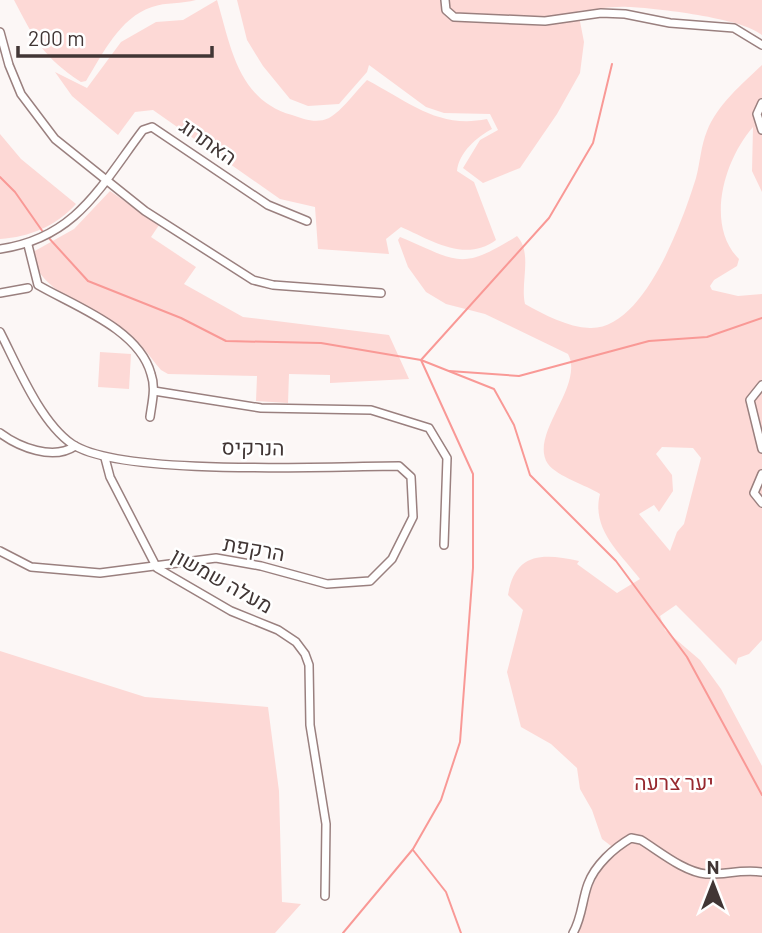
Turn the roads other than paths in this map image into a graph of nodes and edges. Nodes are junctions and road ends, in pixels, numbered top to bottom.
1 (445, 0) edge
2 (0, 32) edge
3 (762, 45) edge
4 (762, 103) edge
5 (762, 130) edge
6 (105, 181) junction
7 (307, 221) dead end
8 (27, 245) junction
9 (0, 249) edge
10 (28, 288) dead end
11 (0, 293) edge
12 (381, 293) dead end
13 (0, 332) edge
14 (762, 385) edge
15 (154, 391) junction
16 (150, 417) dead end
17 (0, 433) edge
18 (75, 446) junction
19 (762, 449) edge
20 (106, 458) junction
21 (400, 466) joint
22 (762, 474) edge
23 (762, 503) edge
24 (444, 544) dead end
25 (0, 551) edge
26 (157, 568) junction
27 (762, 872) edge
28 (325, 896) dead end
29 (573, 933) edge

1 - 3 street
2 - 6 street
4 - 5 street
6 - 7 street, האתרוג
6 - 8 street
6 - 12 street
8 - 9 street
8 - 15 street
10 - 11 street
13 - 18 street
14 - 19 street
15 - 16 street
15 - 24 street
17 - 18 street
18 - 20 street
20 - 21 street, הנרקיס
20 - 26 street, מעלה שמשון
21 - 26 street, הרקפת
22 - 23 street
25 - 26 street, הרקפת
26 - 28 street, מעלה שמשון
27 - 29 street

